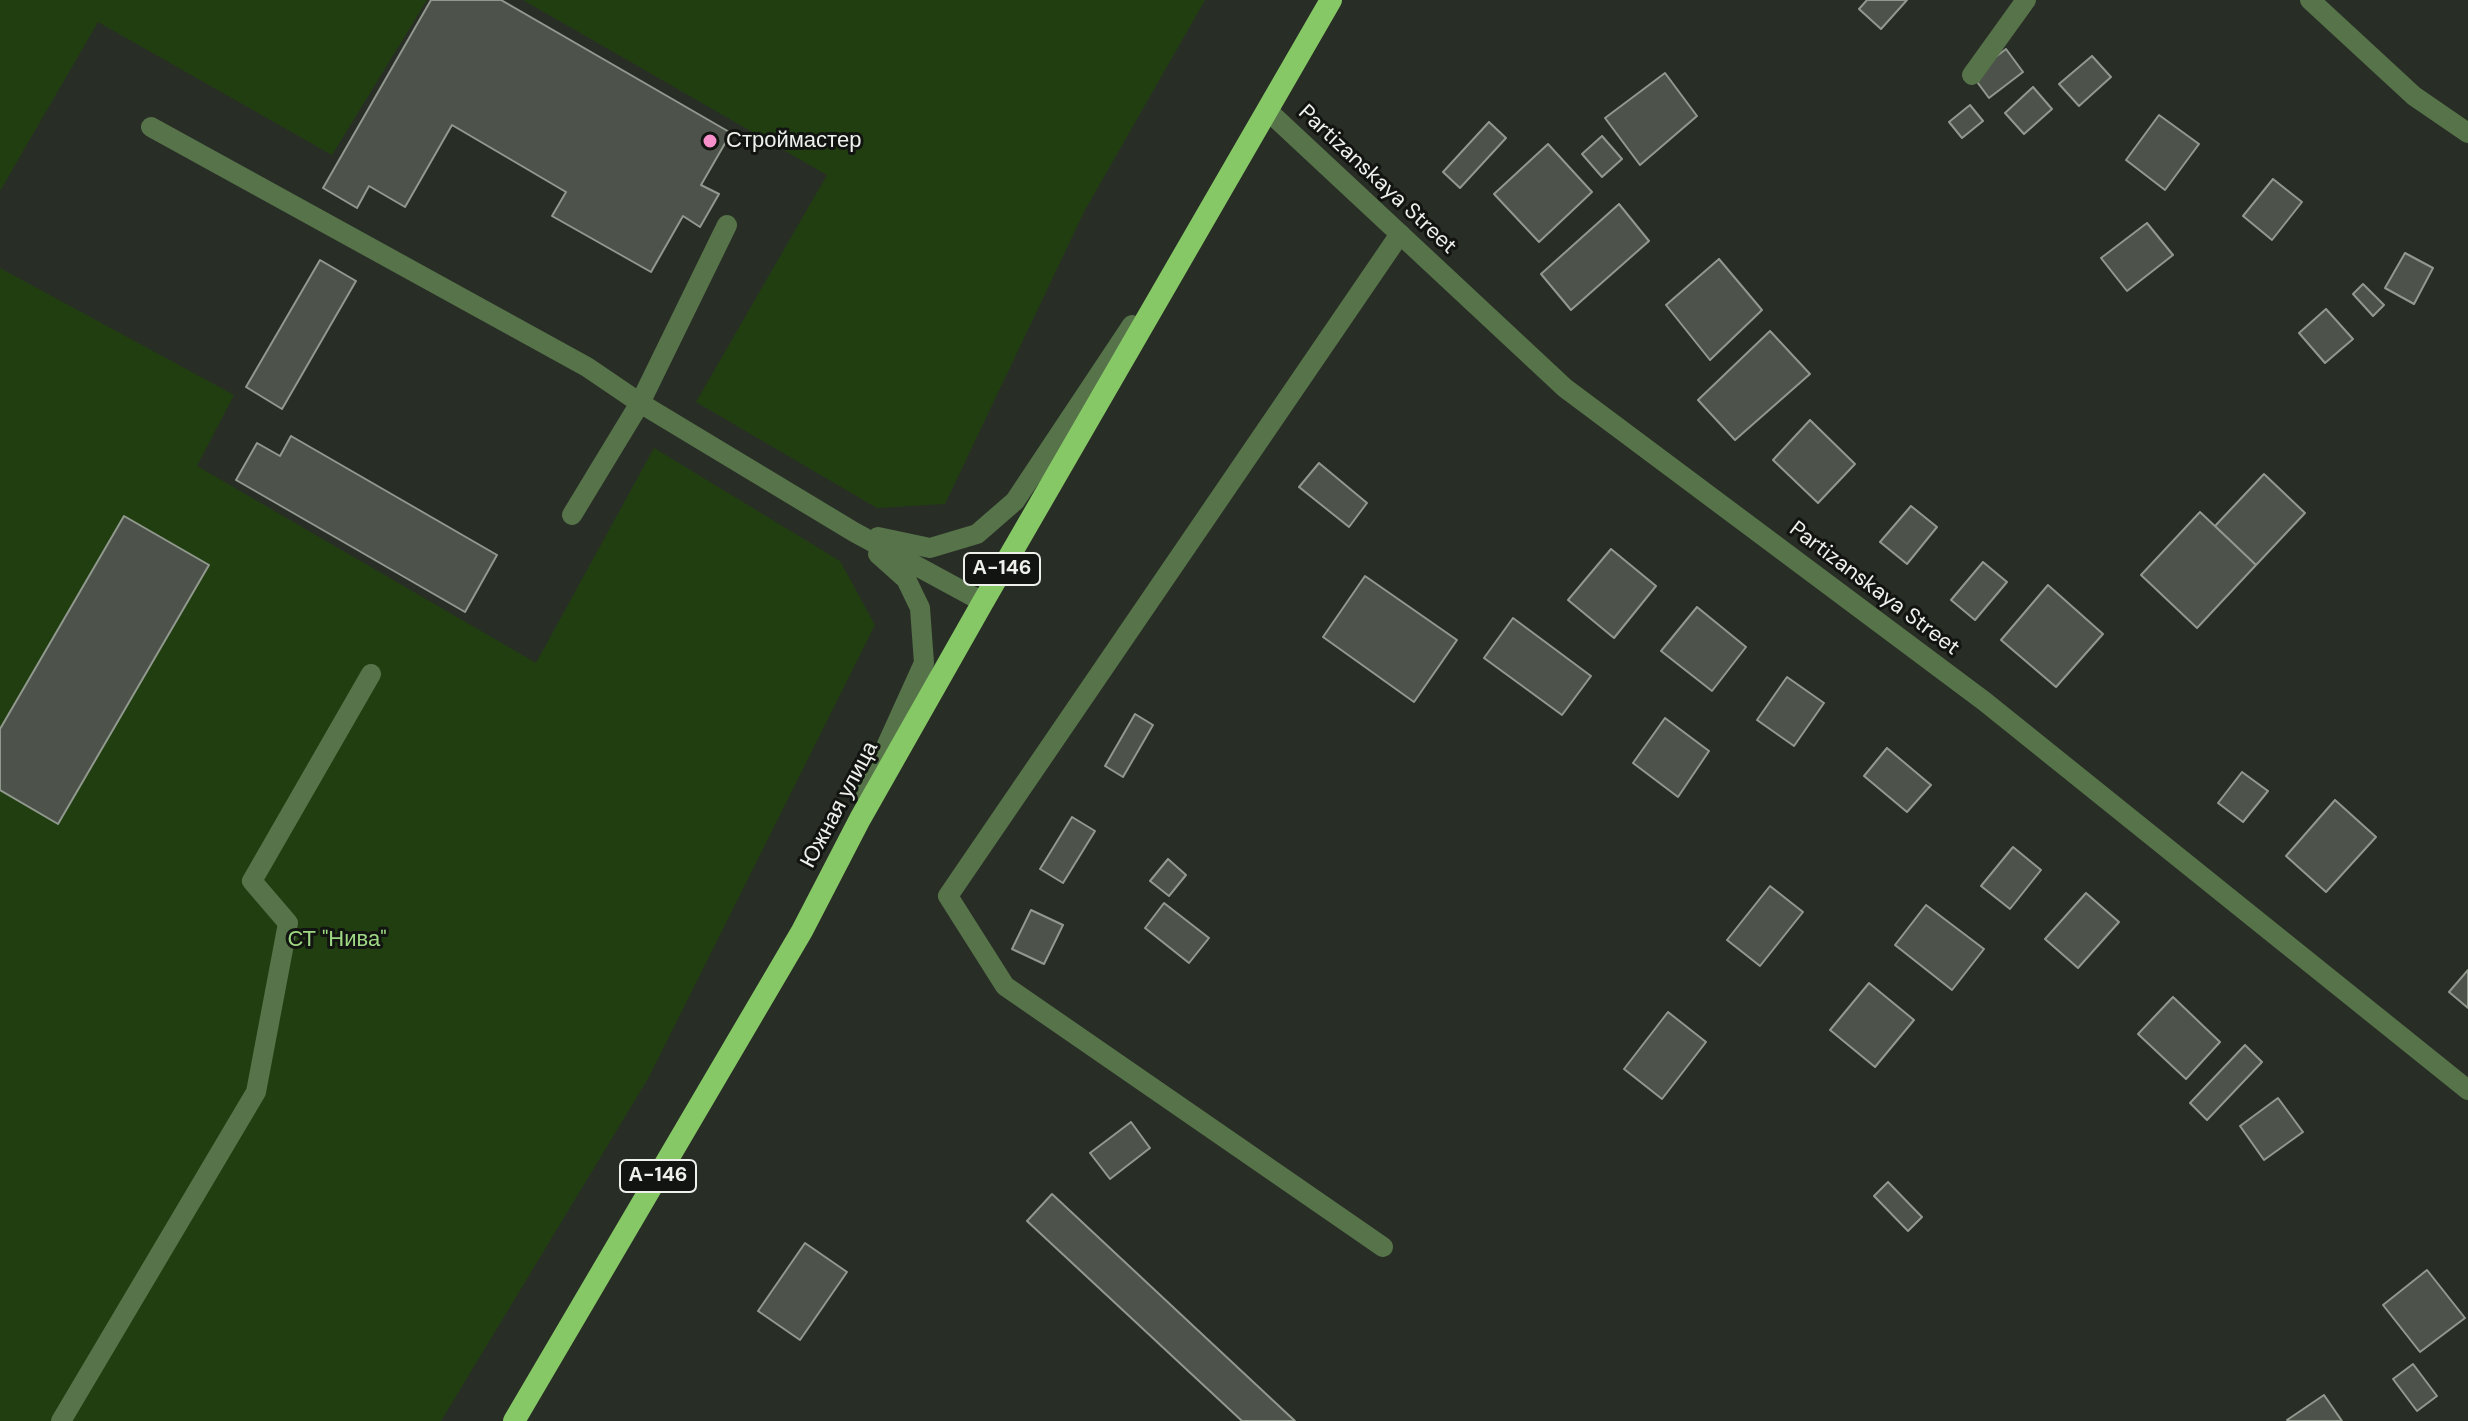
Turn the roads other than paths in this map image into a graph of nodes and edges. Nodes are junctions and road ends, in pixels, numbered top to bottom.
1 (1331, 0) edge
2 (2026, 0) edge
3 (2310, 0) edge
4 (1972, 75) dead end
5 (1267, 110) junction
6 (151, 127) dead end
7 (2468, 133) edge
8 (1208, 211) junction
9 (727, 225) dead end
10 (1400, 234) junction
11 (640, 403) junction
12 (572, 515) dead end
13 (854, 532) junction
14 (983, 602) junction
15 (371, 674) dead end
16 (802, 931) junction
17 (2468, 1090) edge
18 (1383, 1247) dead end
19 (61, 1421) edge
20 (514, 1421) edge

1 - 5 highway, А-146
2 - 4 street
3 - 7 street
5 - 8 highway, А-146
5 - 10 street, Partizanskaya Street
6 - 11 street
8 - 13 street
8 - 14 highway, Южная улица / А-146
9 - 11 street
10 - 17 street, Partizanskaya Street
10 - 18 street
11 - 12 street
11 - 13 street
13 - 14 street
13 - 16 street
14 - 16 highway, Южная улица / А-146
15 - 19 street
16 - 20 highway, Южная улица / А-146

